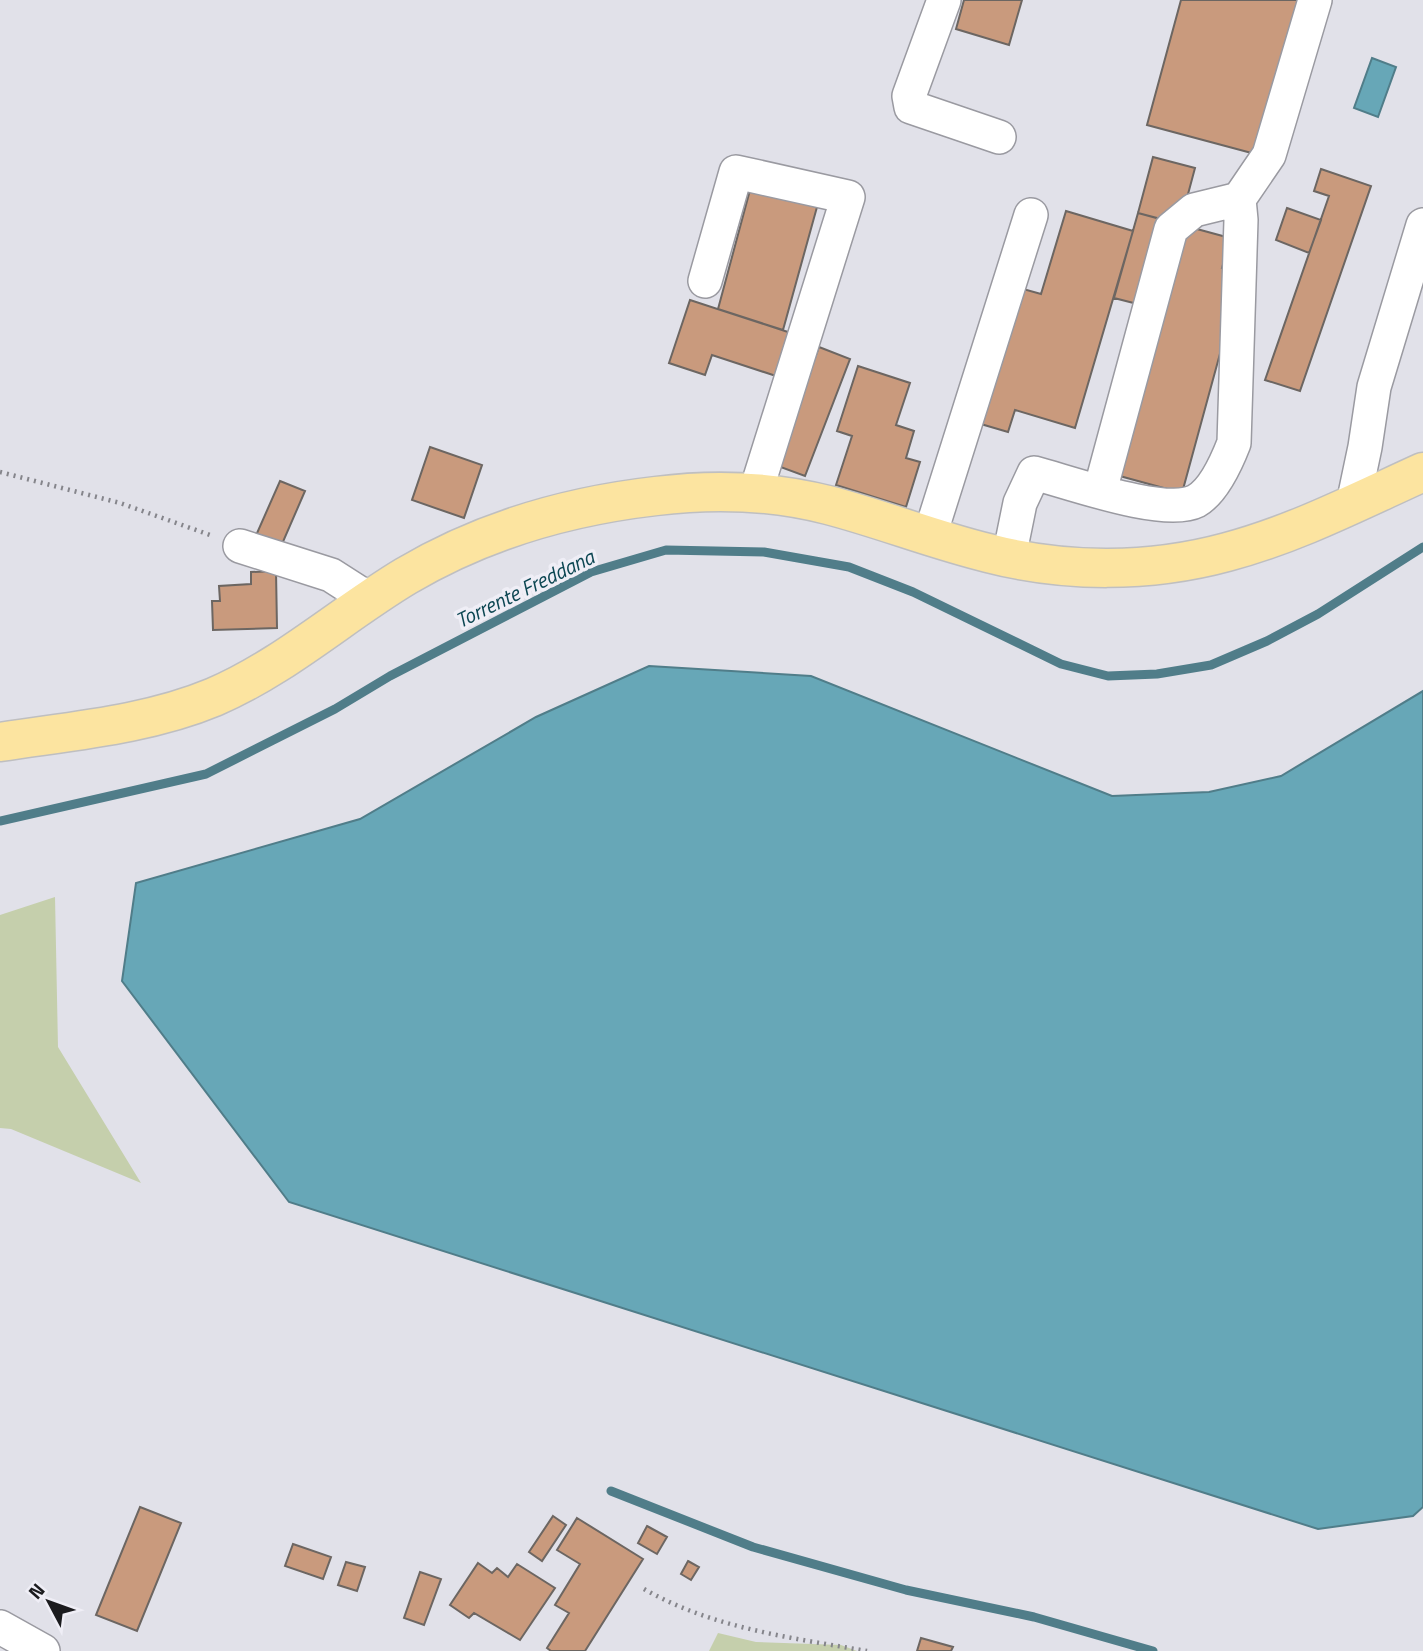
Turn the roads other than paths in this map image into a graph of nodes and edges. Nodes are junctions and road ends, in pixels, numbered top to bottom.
1 (944, 0) edge
2 (1315, 0) edge
3 (999, 137) dead end
4 (1239, 199) junction
5 (1031, 215) dead end
6 (1423, 225) edge
7 (705, 281) dead end
8 (1423, 472) edge
9 (1100, 491) junction
10 (755, 494) junction
11 (1353, 504) junction
12 (930, 535) junction
13 (240, 546) road end
14 (1009, 557) junction
15 (370, 600) junction
16 (0, 742) edge
17 (0, 1627) edge
18 (43, 1651) edge

1 - 3 street
2 - 4 street
4 - 9 street
4 - 9 street
5 - 12 street
6 - 11 street
7 - 10 street
8 - 11 main road
9 - 14 street
10 - 12 main road
10 - 15 main road
11 - 14 main road
12 - 14 main road
13 - 15 street
15 - 16 main road
17 - 18 street

